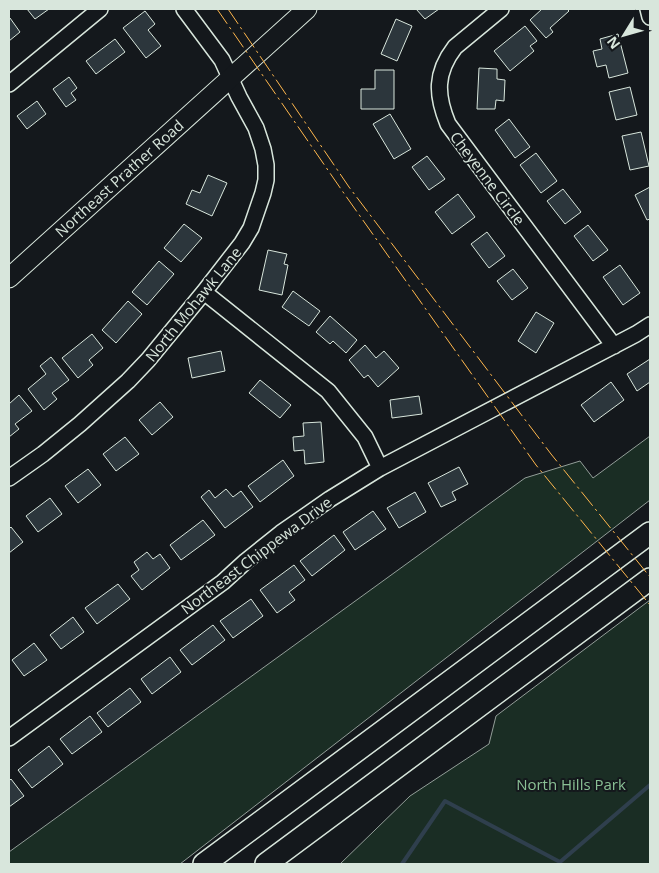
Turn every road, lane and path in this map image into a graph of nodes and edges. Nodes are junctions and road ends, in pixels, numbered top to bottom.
1 (100, 9) edge
2 (184, 9) edge
3 (307, 9) edge
4 (501, 9) edge
5 (648, 9) edge
6 (650, 17) edge
7 (230, 79) junction
8 (9, 84) edge
9 (9, 278) edge
10 (204, 292) junction
11 (650, 325) edge
12 (614, 346) junction
13 (380, 468) junction
14 (9, 478) edge
15 (650, 533) edge
16 (650, 579) edge
17 (9, 738) edge
18 (204, 864) edge
19 (266, 864) edge

1 - 8 street
2 - 7 street, North Mohawk Lane
3 - 7 main road, Northeast Prather Road
4 - 12 street, Cheyenne Circle
5 - 6 street
7 - 9 main road, Northeast Prather Road
7 - 10 street, North Mohawk Lane
10 - 13 street
10 - 14 street, North Mohawk Lane
11 - 12 street, Northeast Chippewa Drive
12 - 13 street, Northeast Chippewa Drive
13 - 17 street, Northeast Chippewa Drive
15 - 18 highway
16 - 19 highway

